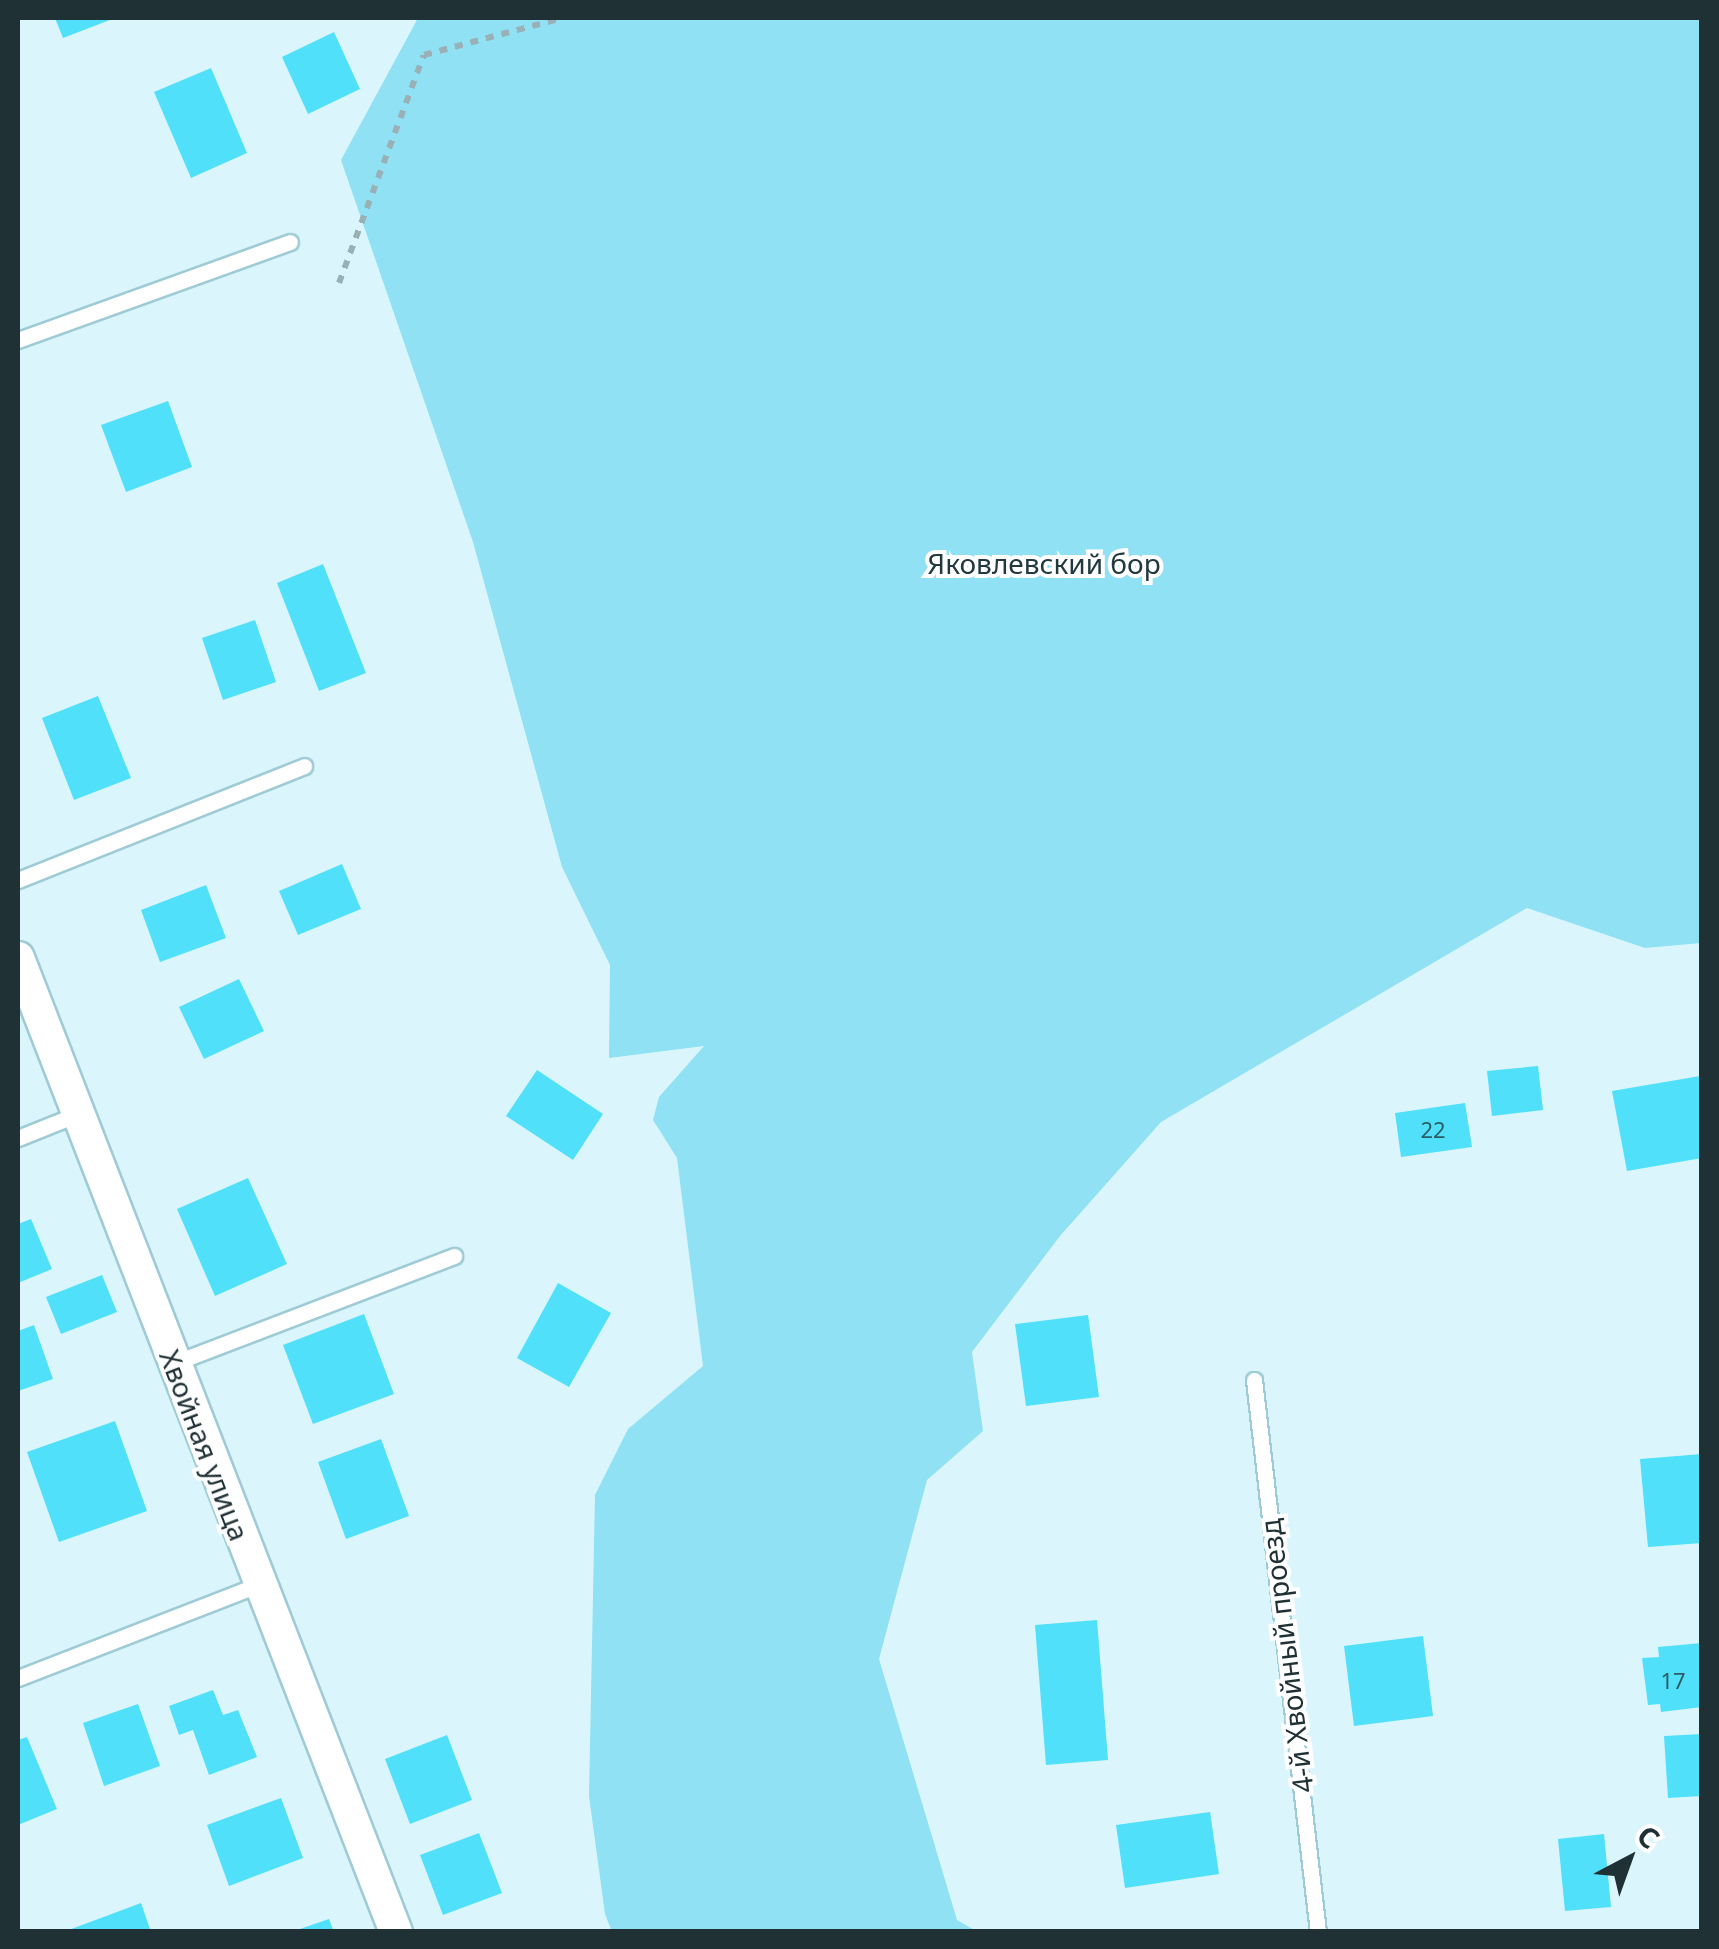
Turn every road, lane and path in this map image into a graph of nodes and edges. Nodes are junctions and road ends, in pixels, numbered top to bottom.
1 (562, 18) edge
2 (290, 242) dead end
3 (339, 283) dead end
4 (18, 340) edge
5 (304, 766) dead end
6 (18, 880) edge
7 (18, 958) edge
8 (78, 1114) junction
9 (18, 1138) edge
10 (454, 1256) dead end
11 (174, 1363) junction
12 (1254, 1380) dead end
13 (258, 1585) junction
14 (18, 1678) edge
15 (396, 1932) edge
16 (1318, 1932) edge

1 - 3 path
2 - 4 lane
5 - 6 lane
7 - 8 street, Хвойная улица
8 - 9 lane
8 - 11 street, Хвойная улица
10 - 11 lane
11 - 13 street, Хвойная улица
12 - 16 lane, 4-й Хвойный проезд
13 - 14 lane
13 - 15 street, Хвойная улица

